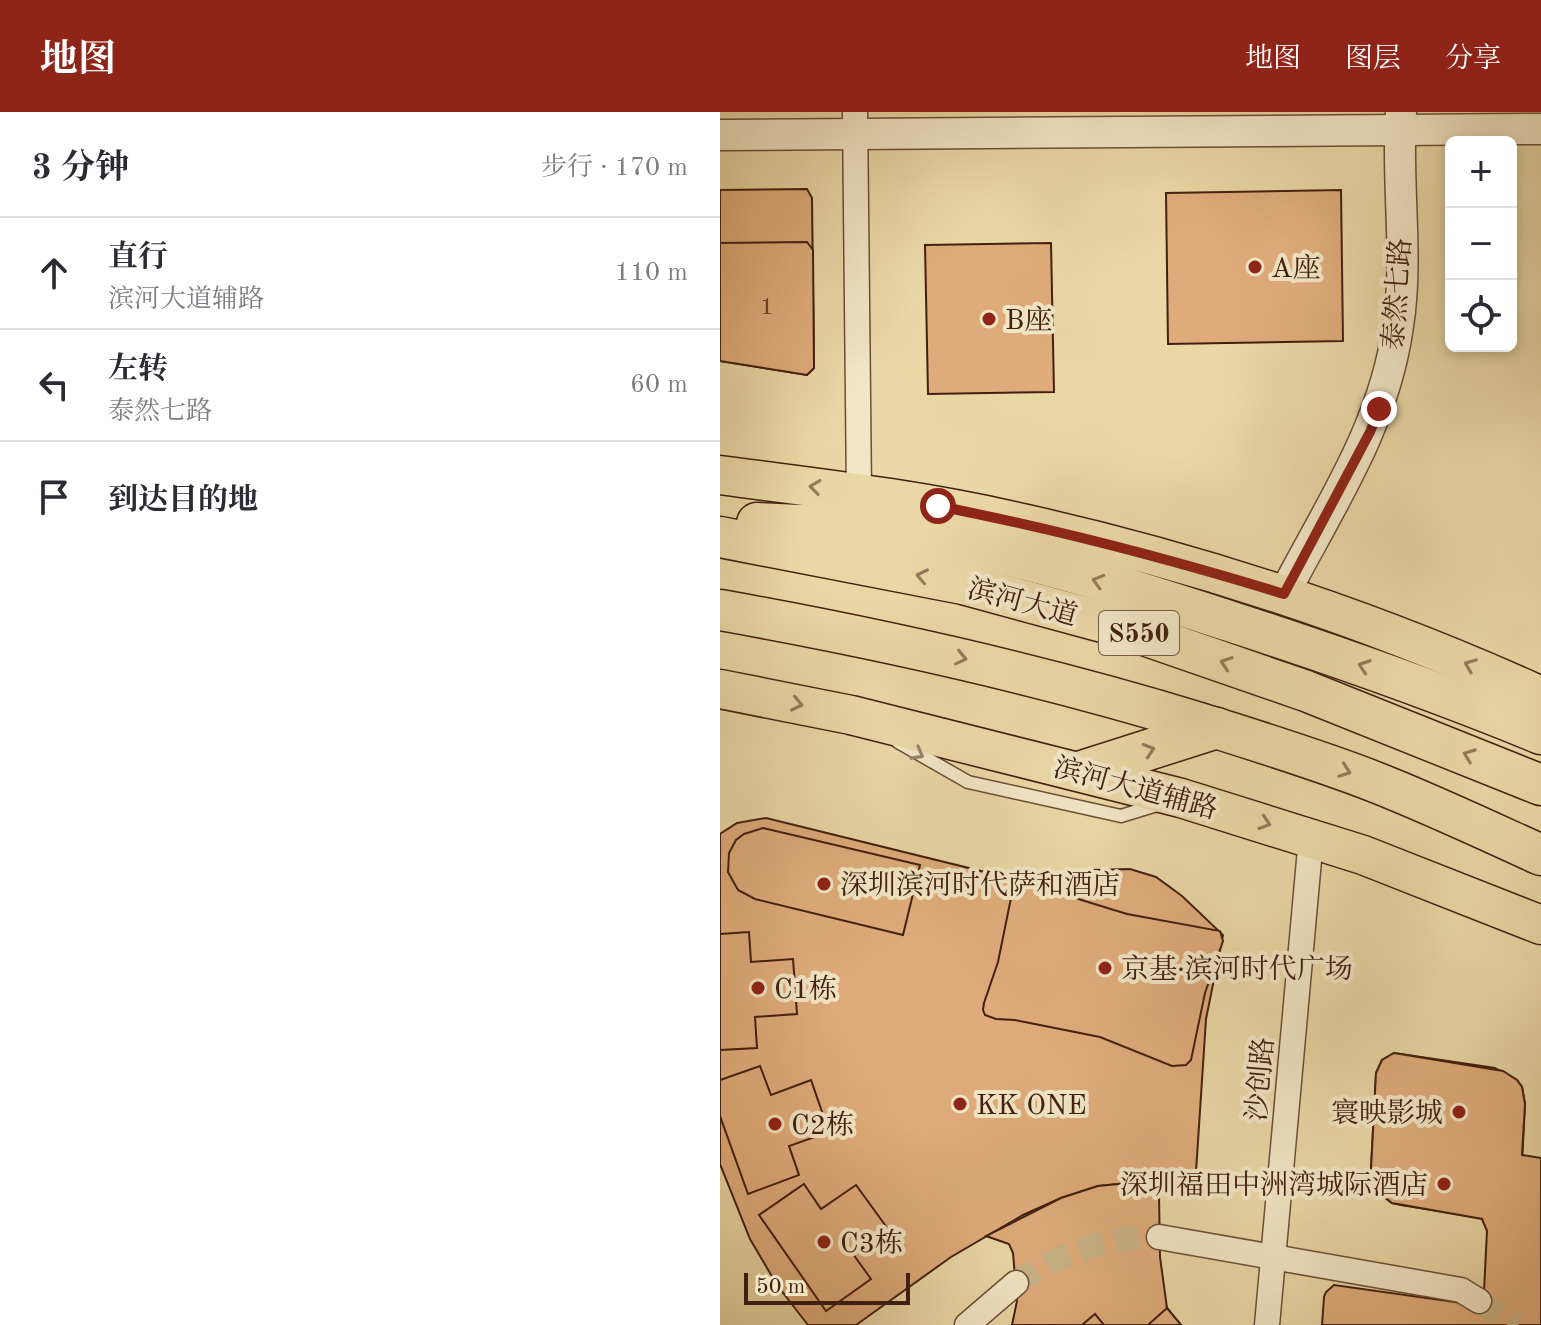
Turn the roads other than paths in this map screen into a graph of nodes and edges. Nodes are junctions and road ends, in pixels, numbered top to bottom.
1 (1401, 121) edge
2 (855, 123) edge
3 (1541, 129) edge
4 (720, 135) edge
5 (720, 475) edge
6 (859, 493) junction
7 (720, 522) edge
8 (720, 537) edge
9 (1284, 594) junction
10 (720, 610) edge
11 (720, 689) edge
12 (1541, 696) edge
13 (851, 715) junction
14 (1217, 728) junction
15 (1541, 734) edge
16 (1082, 771) junction
17 (1541, 785) edge
18 (1181, 798) junction
19 (1480, 827) junction
20 (1311, 838) junction
21 (1541, 855) edge
22 (1541, 862) edge
23 (1539, 925) edge
24 (1159, 1237) tunnel mouth
25 (1272, 1258) junction
26 (1016, 1283) tunnel mouth
27 (1479, 1301) tunnel mouth
28 (967, 1325) edge
29 (1267, 1325) edge

1 - 2 street
1 - 3 street
1 - 9 street, 泰然七路
2 - 4 street
2 - 6 street
6 -> 5 main road
6 - 9 main road
15 -> 7 highway
17 -> 8 highway, 滨河大道 / S550
12 -> 9 main road
10 -> 14 highway, S550
11 -> 13 main road, 滨河大道辅路
13 - 16 main road, 滨河大道辅路
13 -> 18 lane
16 -> 14 highway
14 -> 19 highway, S550
16 - 18 main road, 滨河大道辅路
18 -> 20 main road, 滨河大道辅路
19 - 21 highway, S550
19 - 22 main road
20 - 23 main road, 滨河大道辅路
20 - 25 street, 沙创路
24 - 25 street
25 - 27 street
25 - 29 street, 沙创路
26 - 28 street

